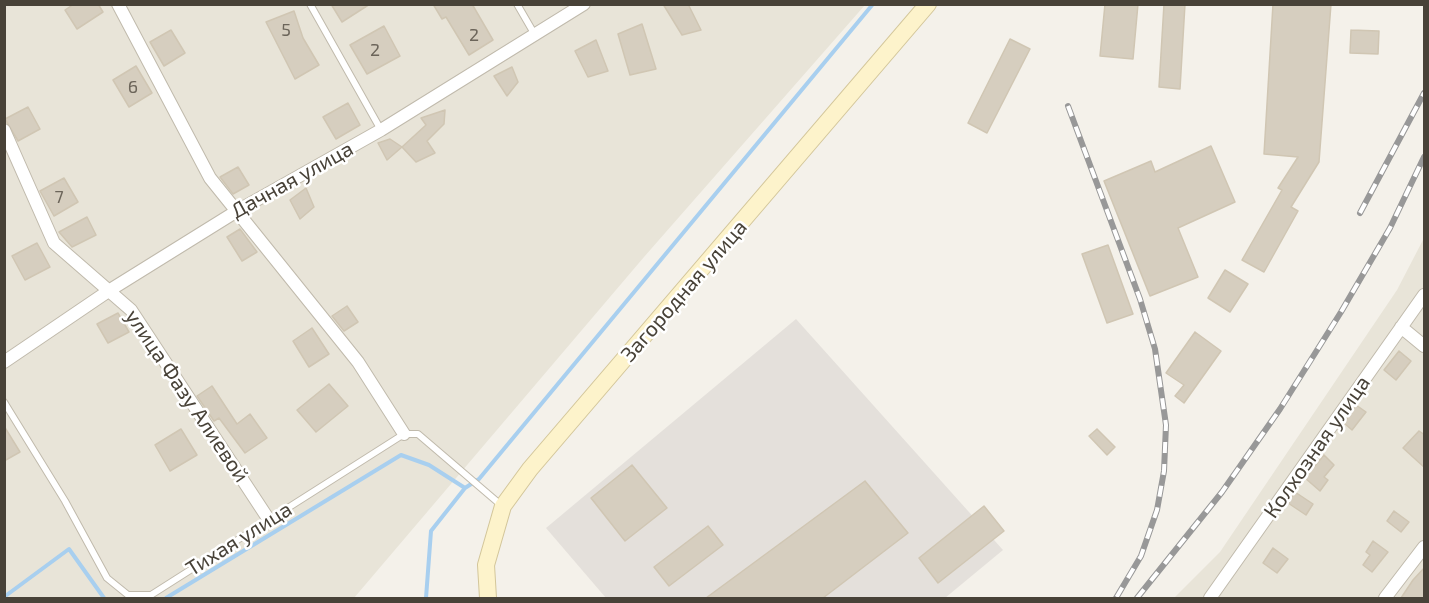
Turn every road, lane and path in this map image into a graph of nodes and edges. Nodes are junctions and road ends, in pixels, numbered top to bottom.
1 (118, 4) edge
2 (310, 4) edge
3 (517, 4) edge
4 (584, 4) edge
5 (928, 4) edge
6 (536, 36) junction
7 (4, 130) edge
8 (381, 130) junction
9 (237, 211) junction
10 (110, 290) junction
11 (1425, 295) edge
12 (1401, 327) junction
13 (1425, 346) edge
14 (4, 362) edge
15 (4, 402) edge
16 (404, 434) junction
17 (503, 506) junction
18 (270, 520) junction
19 (1425, 547) edge
20 (488, 598) edge
21 (1210, 598) edge
22 (1385, 598) edge

1 - 9 street
2 - 8 lane
3 - 6 lane
4 - 6 street, Дачная улица
5 - 17 main road, Загородная улица
6 - 8 street, Дачная улица
7 - 10 street, улица Фазу Алиевой
8 - 9 street, Дачная улица
9 - 10 street, Дачная улица
9 - 16 street
10 - 14 street, Дачная улица
10 - 18 street, улица Фазу Алиевой
11 - 12 street, Колхозная улица
12 - 13 street
12 - 21 street, Колхозная улица
15 - 18 lane, Тихая улица
16 - 17 lane
16 - 18 lane, Тихая улица
17 - 20 main road, Загородная улица
19 - 22 street

